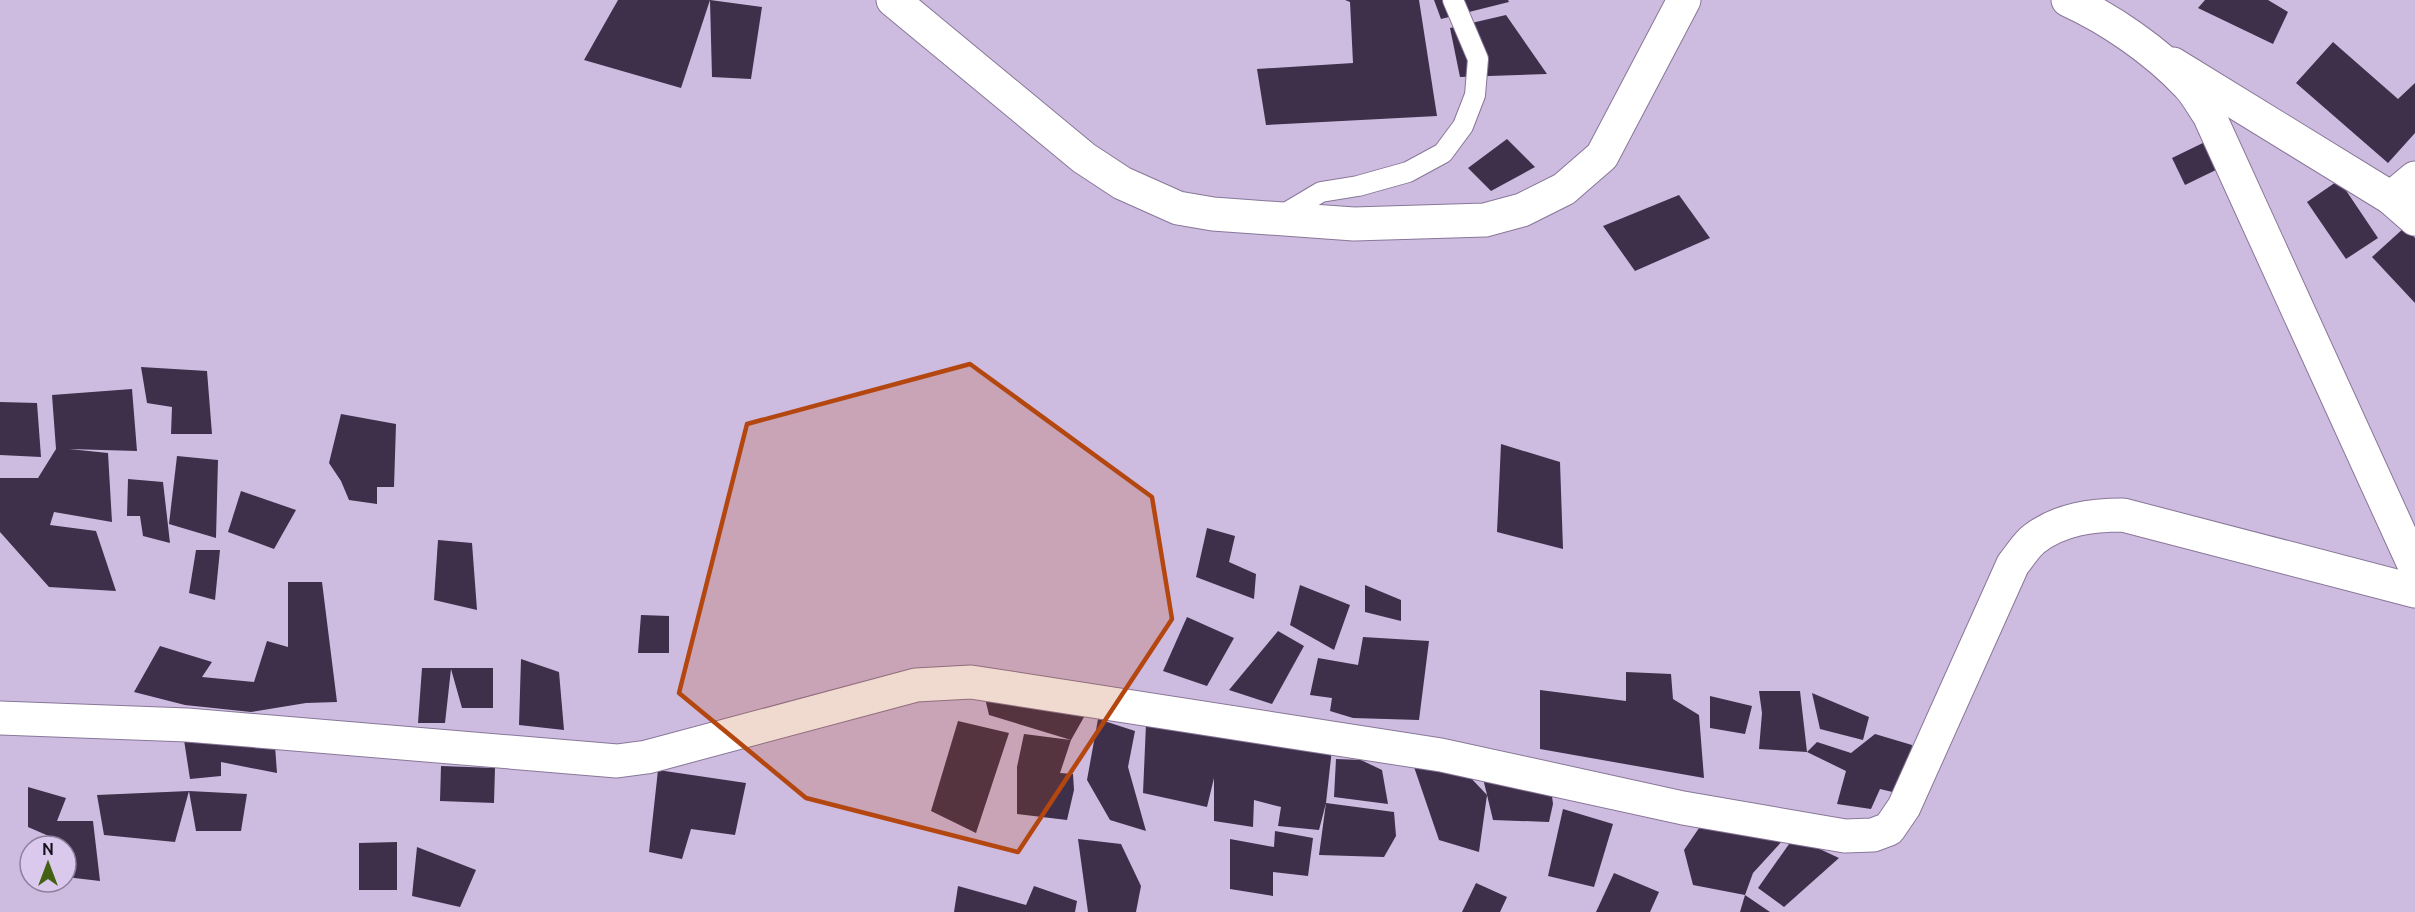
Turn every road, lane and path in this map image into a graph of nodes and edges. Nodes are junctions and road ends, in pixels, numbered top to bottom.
1 (893, 0) edge
2 (1453, 0) edge
3 (1684, 0) edge
4 (2068, 0) edge
5 (2135, 42) junction
6 (2407, 198) edge
7 (1274, 220) junction
8 (2415, 567) edge
9 (2415, 591) edge
10 (0, 718) edge

1 - 7 street
2 - 7 lane
3 - 7 street
4 - 5 street
5 - 6 street
5 - 8 street
9 - 10 street

